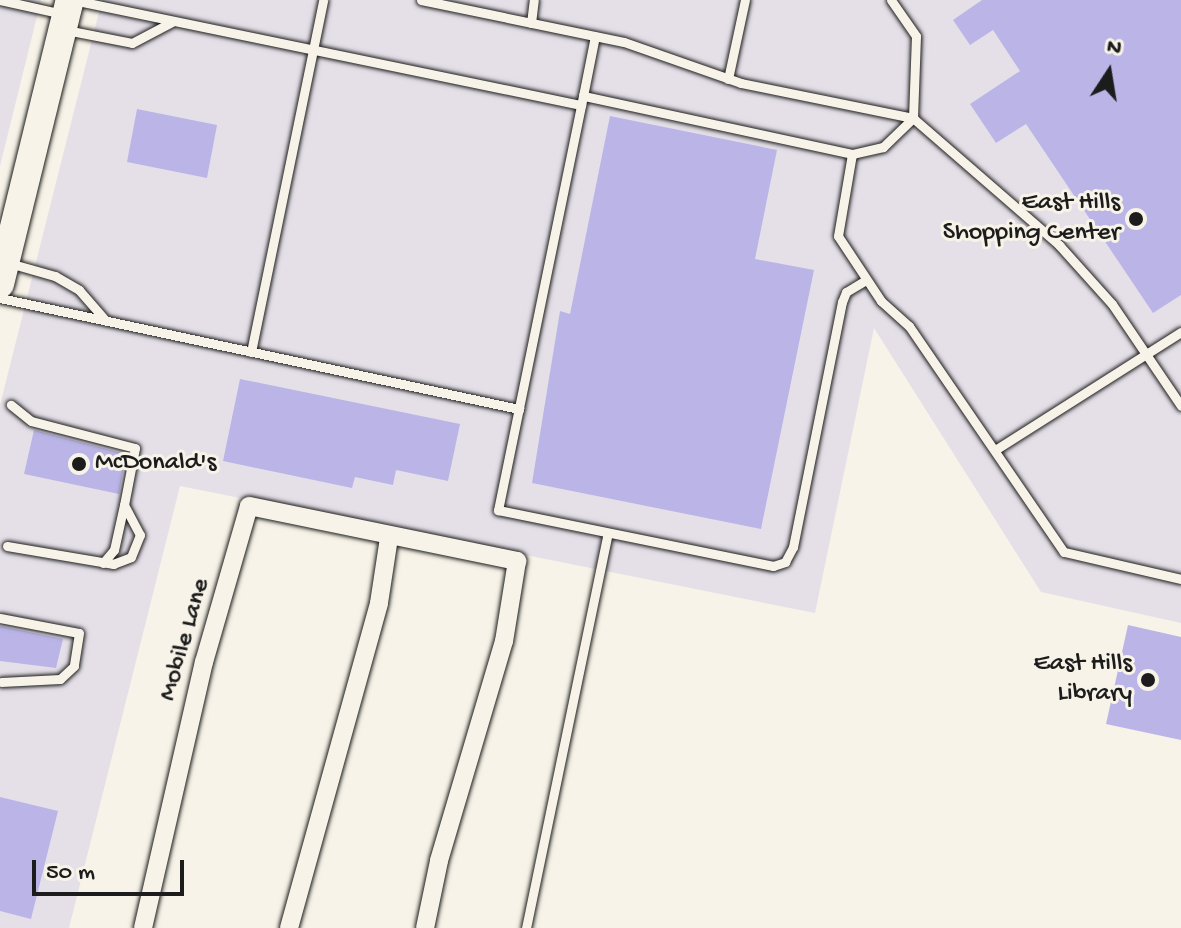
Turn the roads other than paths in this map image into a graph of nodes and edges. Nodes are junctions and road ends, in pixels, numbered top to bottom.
1 (0, 0) edge
2 (323, 0) edge
3 (421, 0) edge
4 (534, 0) edge
5 (745, 0) edge
6 (891, 0) edge
7 (16, 2) edge
8 (68, 11) edge
9 (172, 22) junction
10 (531, 23) junction
11 (595, 36) junction
12 (313, 50) junction
13 (728, 79) junction
14 (582, 100) junction
15 (913, 118) junction
16 (852, 154) junction
17 (3, 273) edge
18 (866, 280) junction
19 (0, 298) edge
20 (106, 321) junction
21 (1181, 332) edge
22 (251, 352) junction
23 (1146, 355) junction
24 (11, 405) dead end
25 (1181, 406) edge
26 (519, 409) junction
27 (995, 450) junction
28 (124, 505) junction
29 (608, 533) junction
30 (389, 538) junction
31 (7, 546) dead end
32 (103, 563) junction
33 (1181, 579) edge
34 (0, 618) edge
35 (1, 682) edge
36 (143, 928) edge
37 (289, 928) edge
38 (425, 928) edge
39 (526, 928) edge

1 - 7 lane
2 - 12 lane
3 - 10 lane
4 - 10 lane
5 - 13 lane
6 - 15 lane
7 - 8 lane
8 - 9 lane
8 - 9 lane
8 - 17 main road
9 - 12 lane
10 - 11 lane
11 - 13 lane
11 - 14 lane
12 - 14 lane
12 - 22 lane
13 - 15 lane
14 - 16 lane
14 - 26 lane
15 - 16 lane
15 - 23 lane
16 - 18 lane
17 - 20 lane
18 - 27 lane
18 - 29 lane
19 - 20 lane
20 - 22 lane
21 - 23 lane
22 - 26 lane
23 - 25 lane
23 - 27 lane
24 - 28 lane
26 - 29 lane
27 - 33 lane
28 - 32 lane
28 - 32 lane
29 - 39 lane
30 - 36 street, Mobile Lane
30 - 37 street
30 - 38 street, Mobile Lane
31 - 32 lane
34 - 35 lane

